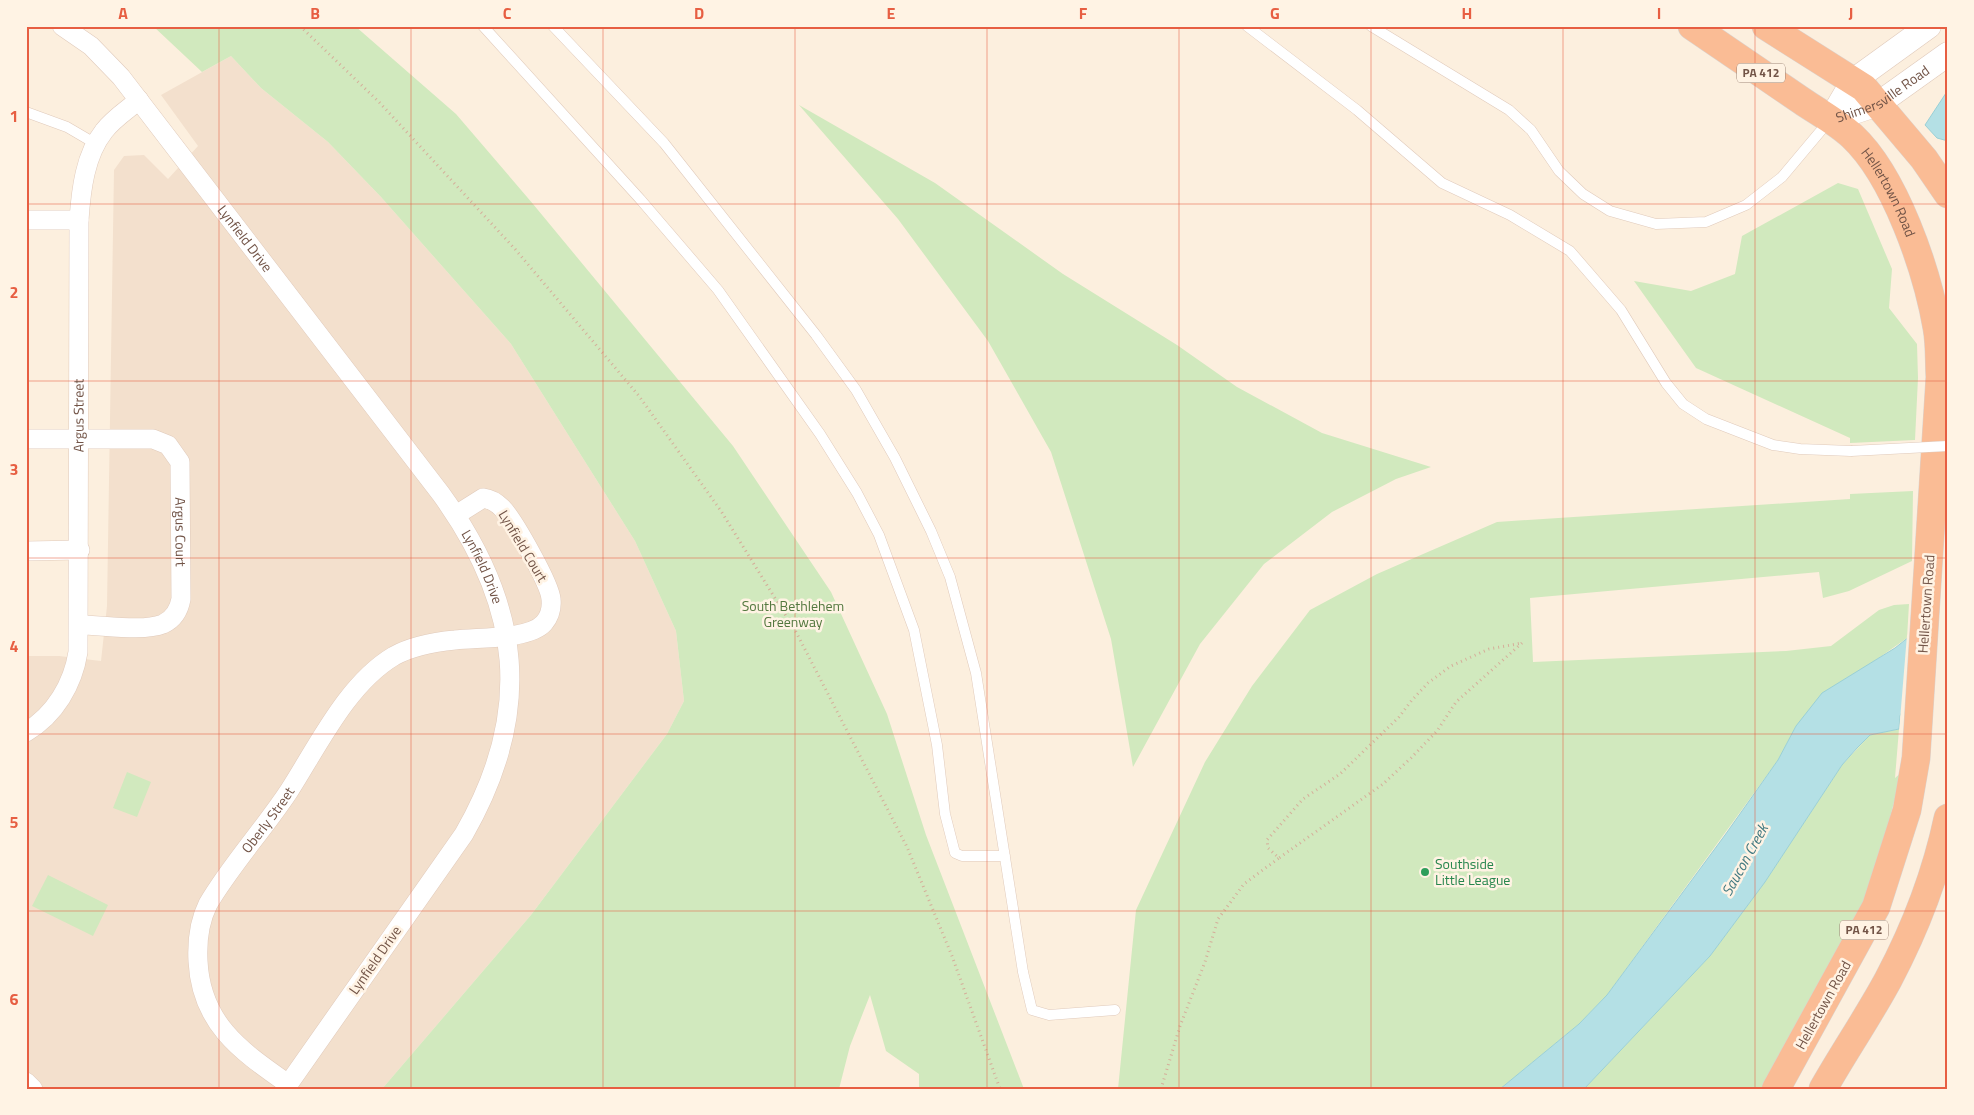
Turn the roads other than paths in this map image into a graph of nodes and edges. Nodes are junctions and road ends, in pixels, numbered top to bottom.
1 (62, 26) edge
2 (484, 26) edge
3 (553, 26) edge
4 (1247, 26) edge
5 (1371, 26) edge
6 (1692, 26) edge
7 (1766, 26) edge
8 (1929, 26) edge
9 (1948, 54) edge
10 (1853, 81) junction
11 (135, 96) junction
12 (1878, 104) junction
13 (26, 112) edge
14 (1830, 120) junction
15 (96, 144) junction
16 (1948, 194) edge
17 (26, 220) edge
18 (78, 220) junction
19 (79, 438) junction
20 (26, 439) edge
21 (1948, 446) edge
22 (456, 515) junction
23 (80, 550) junction
24 (26, 551) edge
25 (80, 624) junction
26 (506, 636) junction
27 (26, 732) edge
28 (1948, 818) edge
29 (1005, 856) junction
30 (1115, 1010) dead end
31 (26, 1082) edge
32 (286, 1086) edge
33 (33, 1089) edge
34 (1776, 1089) edge
35 (1823, 1089) edge

1 - 11 street, Lynfield Drive
2 - 29 lane
3 - 29 lane
4 - 21 lane, bridge
5 - 14 lane
6 - 14 highway, PA 412
7 - 10 highway
8 - 10 street, Shimersville Road
9 - 12 street, Shimersville Road
10 - 12 highway
10 - 14 street, Shimersville Road
11 - 15 street, Argus Street
11 - 22 street, Lynfield Drive
12 - 14 street, Shimersville Road
12 - 16 highway
13 - 15 lane
14 - 34 highway, Hellertown Road / PA 412
15 - 18 street, Argus Street
17 - 18 street
18 - 19 street, Argus Street
19 - 20 street
19 - 23 street, Argus Street
19 - 25 street, Argus Court
22 - 26 street, Lynfield Drive
22 - 26 street, Lynfield Court
23 - 24 street
23 - 25 street, Argus Street
25 - 27 street, Argus Street
26 - 32 street, Lynfield Drive
26 - 32 street, Oberly Street
28 - 35 highway, PA 412
29 - 30 lane
31 - 33 street

